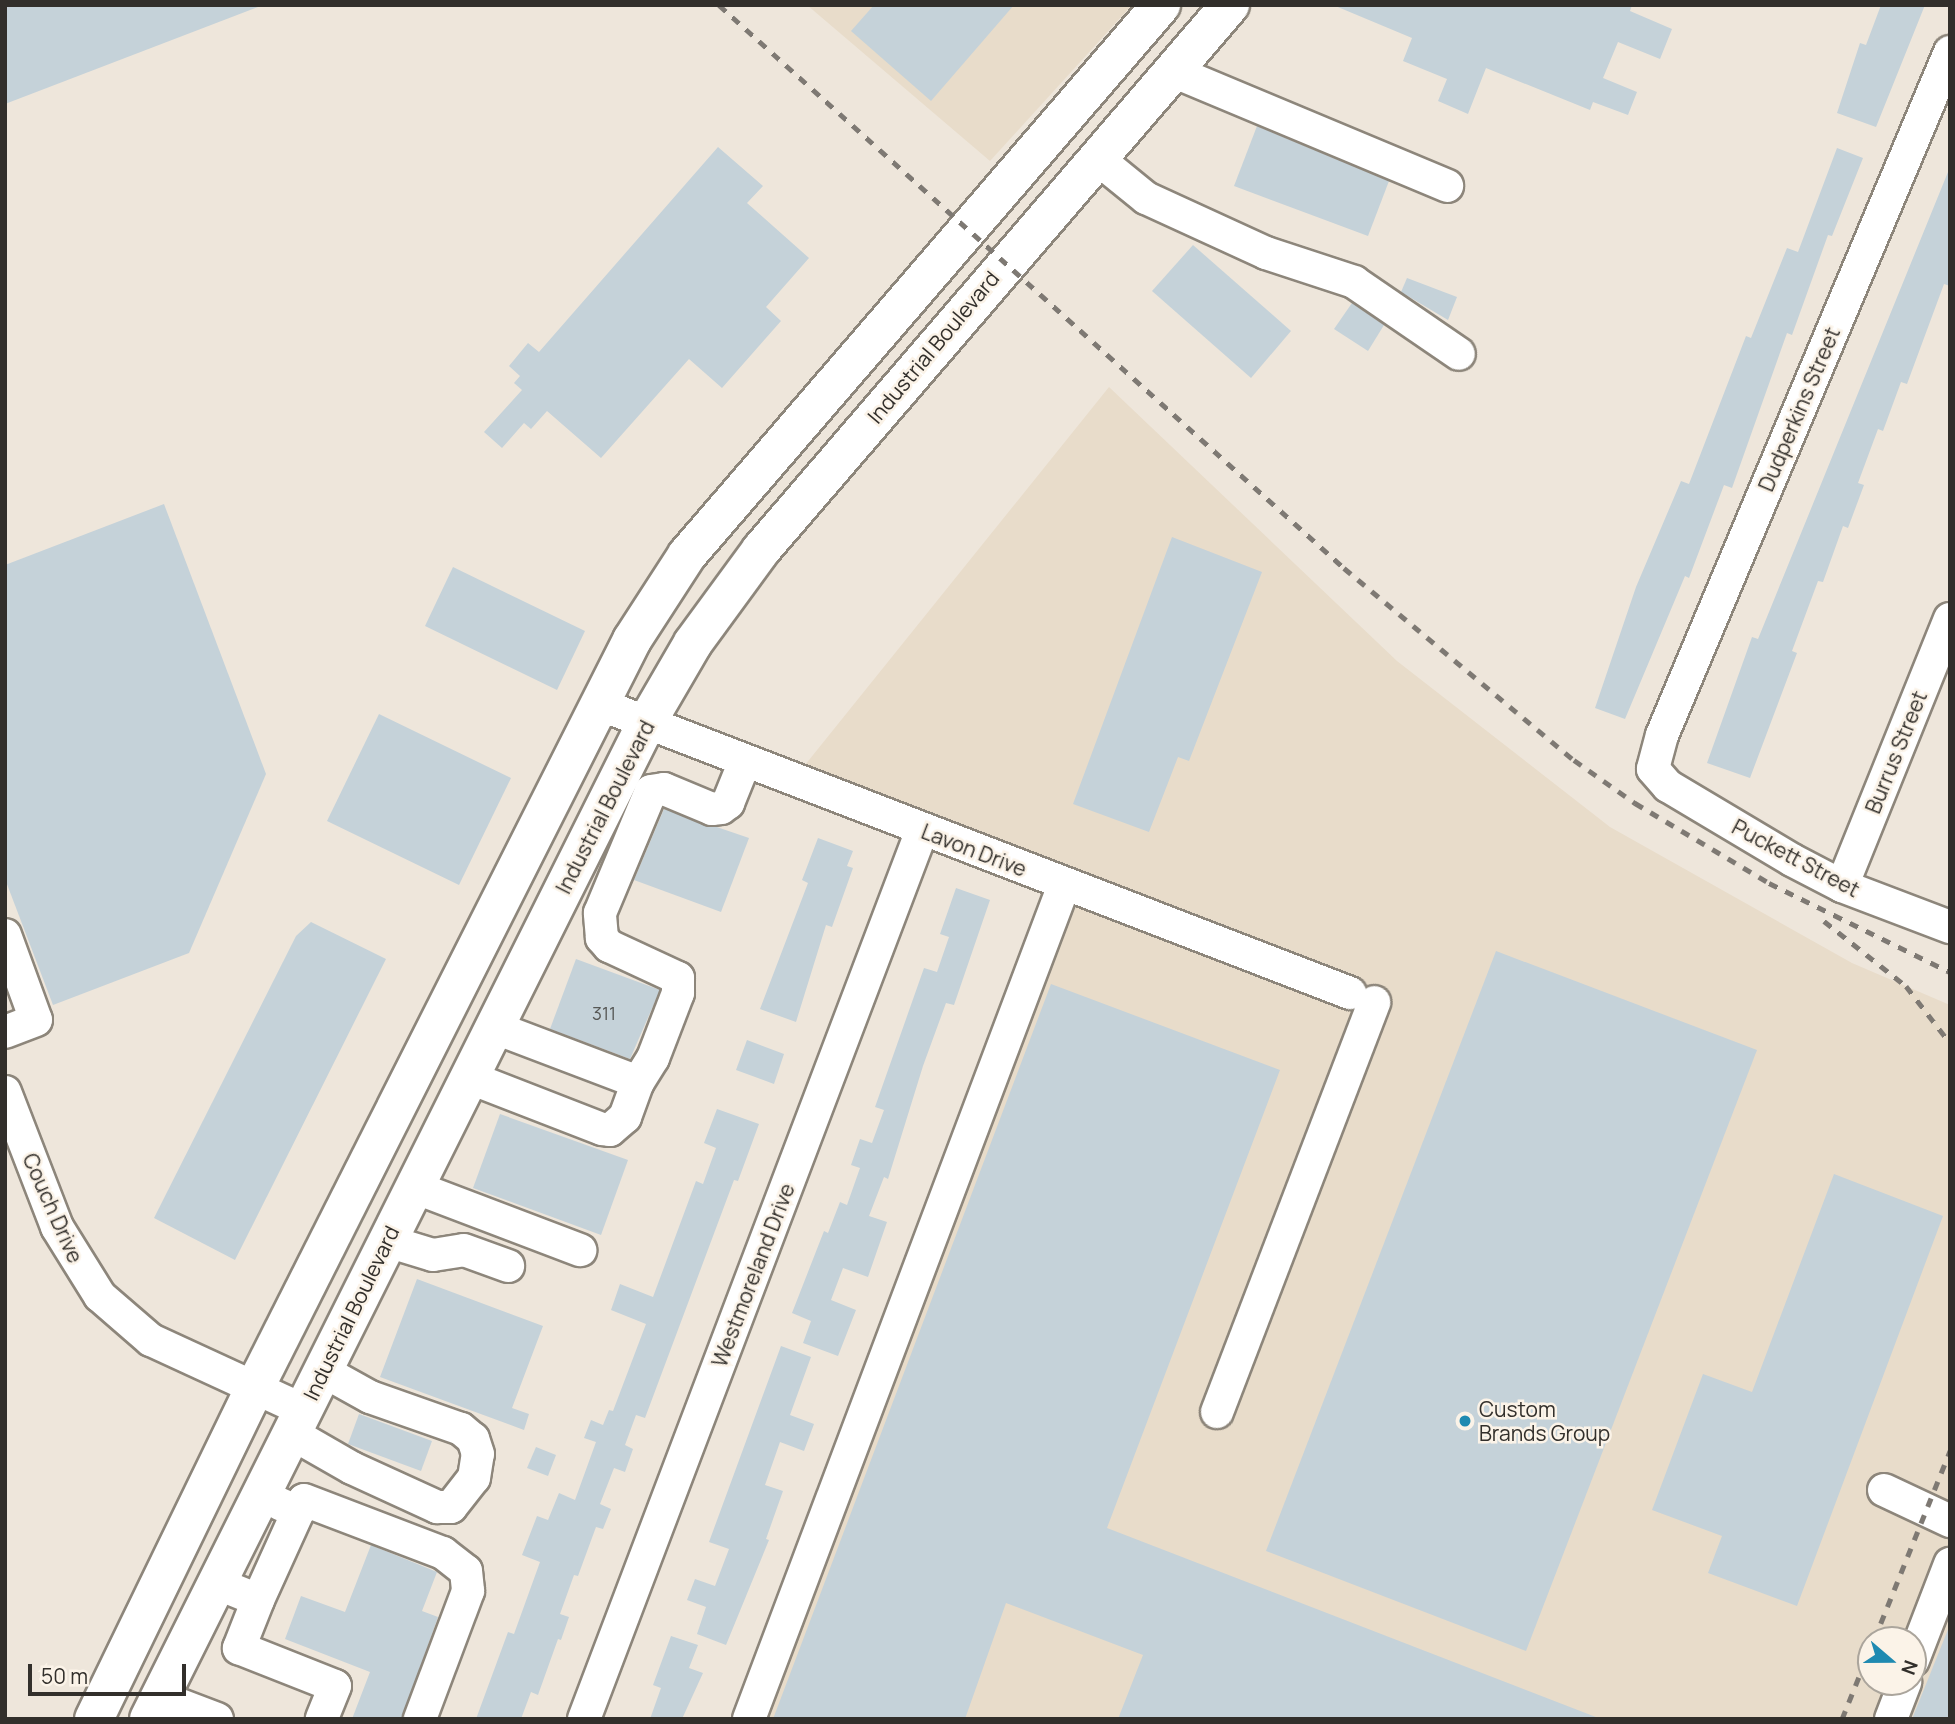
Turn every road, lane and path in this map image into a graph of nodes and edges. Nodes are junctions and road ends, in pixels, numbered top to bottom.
1 (1163, 5) edge
2 (1218, 9) edge
3 (1950, 51) edge
4 (1175, 72) junction
5 (1098, 159) junction
6 (1447, 187) dead end
7 (1459, 354) dead end
8 (1950, 619) edge
9 (599, 704) junction
10 (647, 722) junction
11 (745, 761) junction
12 (1653, 769) joint
13 (922, 830) junction
14 (1064, 885) junction
15 (1842, 886) junction
16 (559, 896) junction
17 (600, 913) junction
18 (1950, 928) edge
19 (5, 935) edge
20 (493, 1027) junction
21 (5, 1032) edge
22 (468, 1077) junction
23 (638, 1082) junction
24 (5, 1092) edge
25 (414, 1187) junction
26 (387, 1241) junction
27 (580, 1250) dead end
28 (508, 1266) dead end
29 (323, 1371) junction
30 (254, 1389) junction
31 (1217, 1412) dead end
32 (297, 1421) junction
33 (1884, 1490) dead end
34 (260, 1496) junction
35 (298, 1512) junction
36 (1950, 1521) edge
37 (1950, 1564) edge
38 (216, 1583) junction
39 (258, 1600) junction
40 (1926, 1626) edge
41 (1900, 1696) edge
42 (154, 1708) edge
43 (94, 1719) edge
44 (217, 1719) edge
45 (322, 1719) edge
46 (420, 1719) edge
47 (584, 1719) edge
48 (749, 1719) edge
49 (1891, 1719) edge

1 - 5 main road
1 - 9 main road
2 - 4 main road, Industrial Boulevard
3 - 12 street, Dudperkins Street
4 - 5 main road, Industrial Boulevard
4 - 6 street
5 - 7 street
5 - 10 main road, Industrial Boulevard
8 - 15 street, Burrus Street
9 - 10 street, Lavon Drive
9 - 30 main road
10 - 11 street, Lavon Drive
10 - 16 main road, Industrial Boulevard
11 - 13 street, Lavon Drive
11 - 17 street
12 - 15 street, Puckett Street
13 - 14 street, Lavon Drive
13 - 47 street, Westmoreland Drive
14 - 31 street, Lavon Drive
14 - 48 street
15 - 18 street, Puckett Street
16 - 17 street
16 - 20 main road, Industrial Boulevard
17 - 23 street
19 - 21 street
20 - 22 main road, Industrial Boulevard
20 - 23 street
22 - 23 street
22 - 25 main road, Industrial Boulevard
24 - 30 street, Couch Drive
25 - 26 main road, Industrial Boulevard
25 - 27 street
26 - 28 street
26 - 29 main road, Industrial Boulevard
29 - 32 main road, Industrial Boulevard
29 - 32 street, Couch Drive
30 - 32 street, Couch Drive
30 - 43 main road
32 - 34 main road, Industrial Boulevard
33 - 36 street
34 - 35 street
34 - 38 main road, Industrial Boulevard
35 - 39 street
35 - 46 street
37 - 40 street
38 - 39 street
38 - 42 main road, Industrial Boulevard
39 - 45 street
41 - 49 street
42 - 44 street

